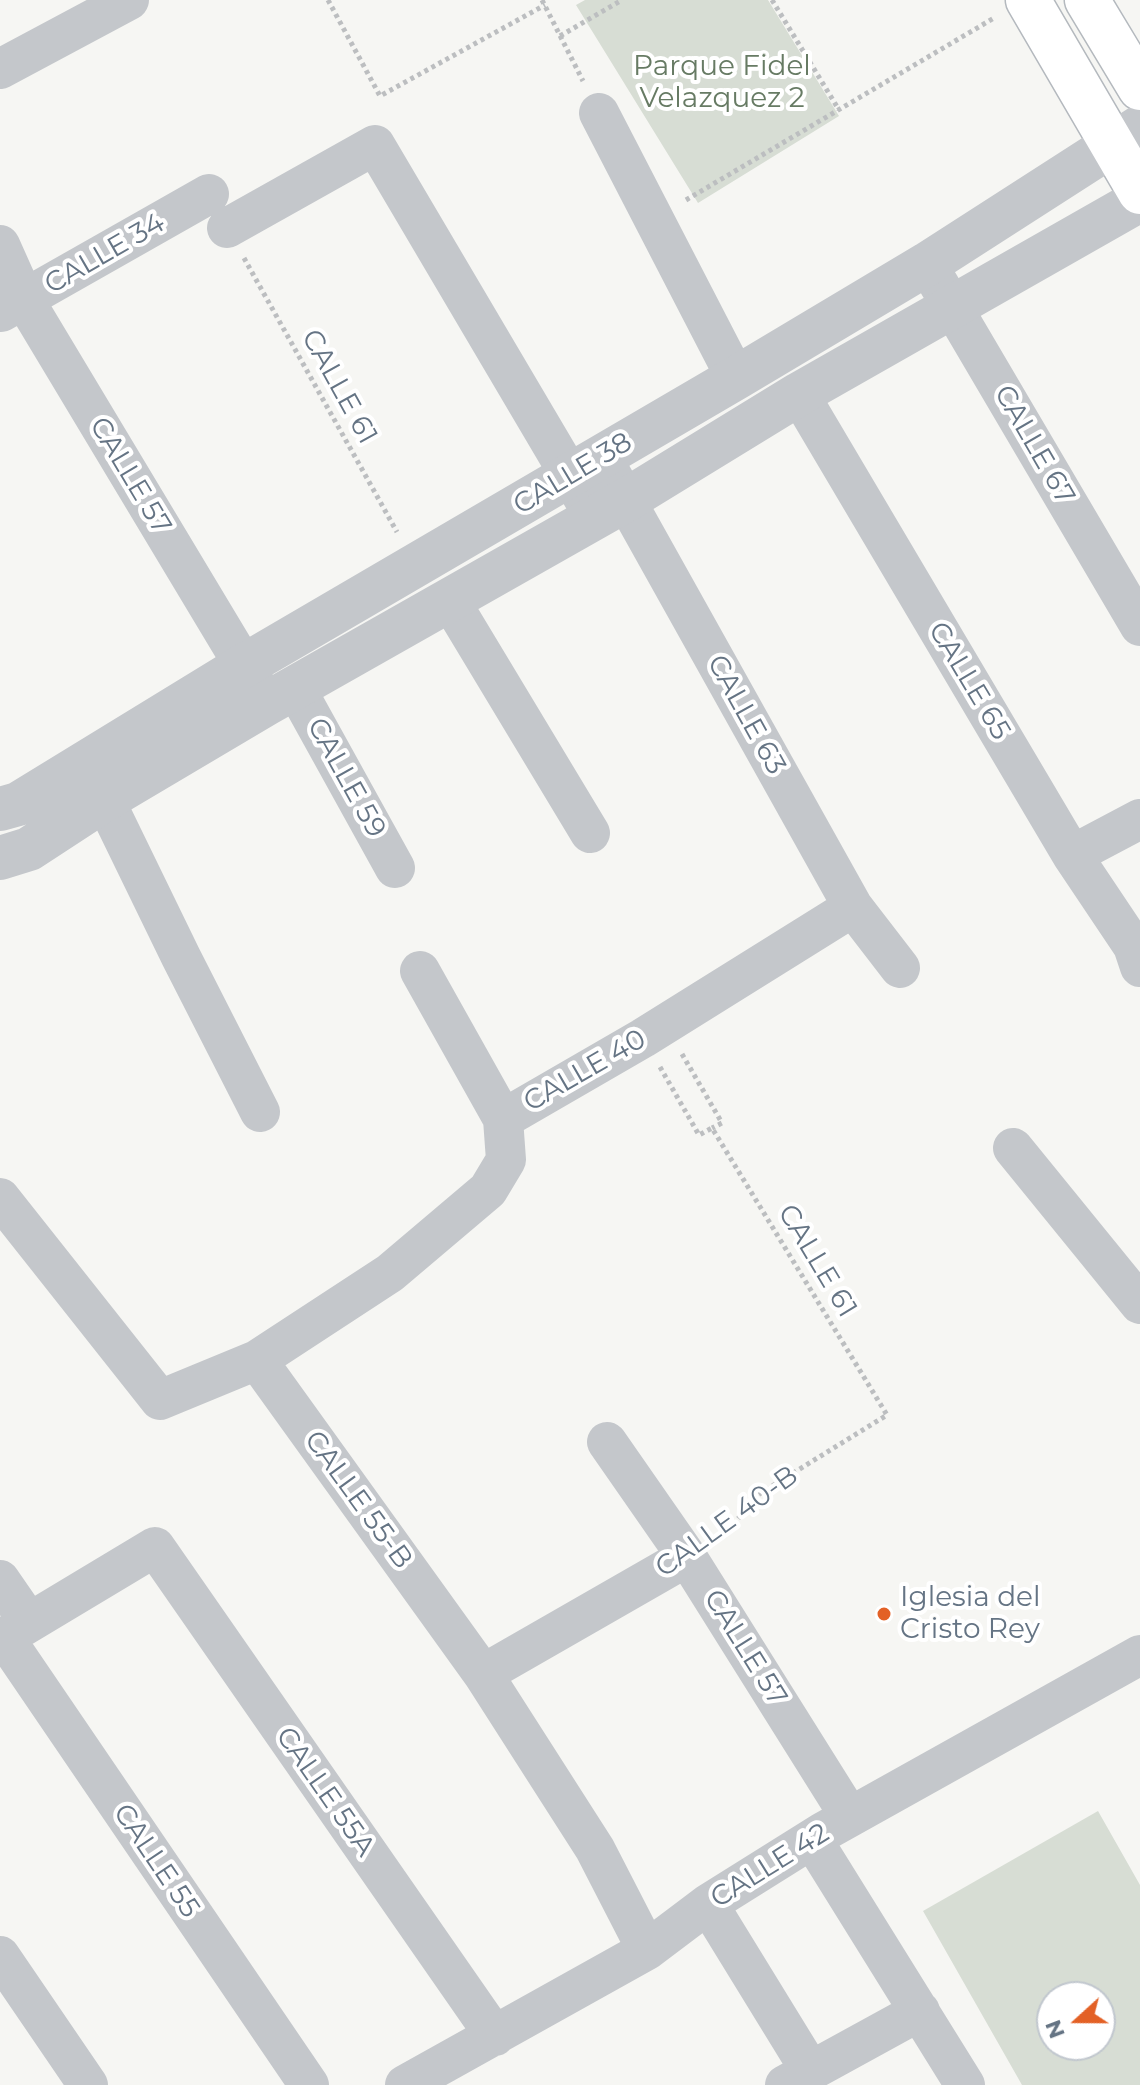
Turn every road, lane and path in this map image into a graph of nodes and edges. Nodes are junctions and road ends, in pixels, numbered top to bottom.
1 (129, 0) edge
2 (328, 0) edge
3 (622, 0) edge
4 (772, 0) edge
5 (1087, 0) edge
6 (543, 3) edge
7 (1013, 8) edge
8 (560, 36) junction
9 (0, 69) edge
10 (1140, 88) edge
11 (839, 110) junction
12 (599, 113) joint
13 (1126, 136) edge
14 (375, 145) joint
15 (1140, 192) edge
16 (1140, 200) edge
17 (218, 211) junction
18 (654, 219) junction
19 (0, 245) edge
20 (927, 264) junction
21 (953, 305) junction
22 (12, 307) edge
23 (736, 378) junction
24 (799, 394) junction
25 (586, 466) junction
26 (610, 508) junction
27 (416, 566) junction
28 (449, 599) junction
29 (1140, 626) edge
30 (245, 665) junction
31 (281, 696) junction
32 (95, 780) junction
33 (0, 809) edge
34 (1140, 819) edge
35 (590, 833) dead end
36 (1072, 855) junction
37 (0, 858) edge
38 (395, 868) dead end
39 (853, 907) junction
40 (1140, 967) edge
41 (900, 968) dead end
42 (420, 971) dead end
43 (654, 1031) junction
44 (260, 1112) dead end
45 (503, 1119) junction
46 (712, 1128) junction
47 (1013, 1148) dead end
48 (0, 1198) edge
49 (1140, 1304) edge
50 (257, 1360) junction
51 (887, 1415) joint
52 (607, 1442) dead end
53 (687, 1557) junction
54 (0, 1580) edge
55 (11, 1633) edge
56 (1140, 1655) edge
57 (483, 1674) junction
58 (850, 1817) junction
59 (812, 1839) junction
60 (708, 1904) junction
61 (647, 1950) junction
62 (0, 1956) edge
63 (920, 2011) junction
64 (495, 2036) junction
65 (798, 2077) edge
66 (88, 2085) edge
67 (309, 2085) edge
68 (405, 2085) edge
69 (965, 2085) edge

1 - 9 street
2 - 6 path
3 - 8 path
4 - 11 path
5 - 10 main road
6 - 8 path
7 - 11 path
7 - 13 main road
8 - 12 path
11 - 18 path
12 - 18 street
13 - 15 main road
13 - 20 street, CALLE 38
14 - 17 street, CALLE 34
14 - 25 street, CALLE 63
16 - 21 street, CALLE 38
17 - 22 street, CALLE 34
17 - 27 path, CALLE 61
18 - 23 street
19 - 22 street, CALLE 57
20 - 21 street, CALLE 67
20 - 23 street, CALLE 38
21 - 24 street, CALLE 38
21 - 29 street, CALLE 67
22 - 30 street, CALLE 57
23 - 25 street, CALLE 38
24 - 26 street, CALLE 38
24 - 36 street, CALLE 65
25 - 26 street, CALLE 63
25 - 27 street, CALLE 38
26 - 28 street, CALLE 38
26 - 39 street, CALLE 63
27 - 30 street, CALLE 38
28 - 31 street, CALLE 38
28 - 35 street
30 - 31 street, CALLE 57
30 - 32 street, CALLE 38
31 - 32 street, CALLE 38
31 - 38 street, CALLE 59
32 - 33 street, CALLE 38
32 - 37 street, CALLE 38
32 - 44 street
34 - 36 street
36 - 40 street, CALLE 65
39 - 41 street, CALLE 63
39 - 43 street, CALLE 40
42 - 45 street
43 - 45 street, CALLE 40
43 - 46 path, CALLE 61
43 - 46 path, CALLE 61
45 - 50 street, CALLE 40
46 - 51 path, CALLE 61
47 - 49 street
48 - 50 street
50 - 57 street, CALLE 55-B
51 - 53 path, CALLE 40-B
52 - 53 street, CALLE 57
53 - 57 street, CALLE 40-B
53 - 58 street, CALLE 57
54 - 55 street, CALLE 55
55 - 64 street, CALLE 55A
55 - 67 street, CALLE 55
56 - 58 street, CALLE 42
57 - 61 street, CALLE 55-B
58 - 59 street, CALLE 42
59 - 60 street, CALLE 42
59 - 63 street
60 - 61 street, CALLE 42
60 - 65 street
61 - 64 street, CALLE 42
62 - 66 street
63 - 65 street
63 - 69 street
64 - 68 street, CALLE 42

